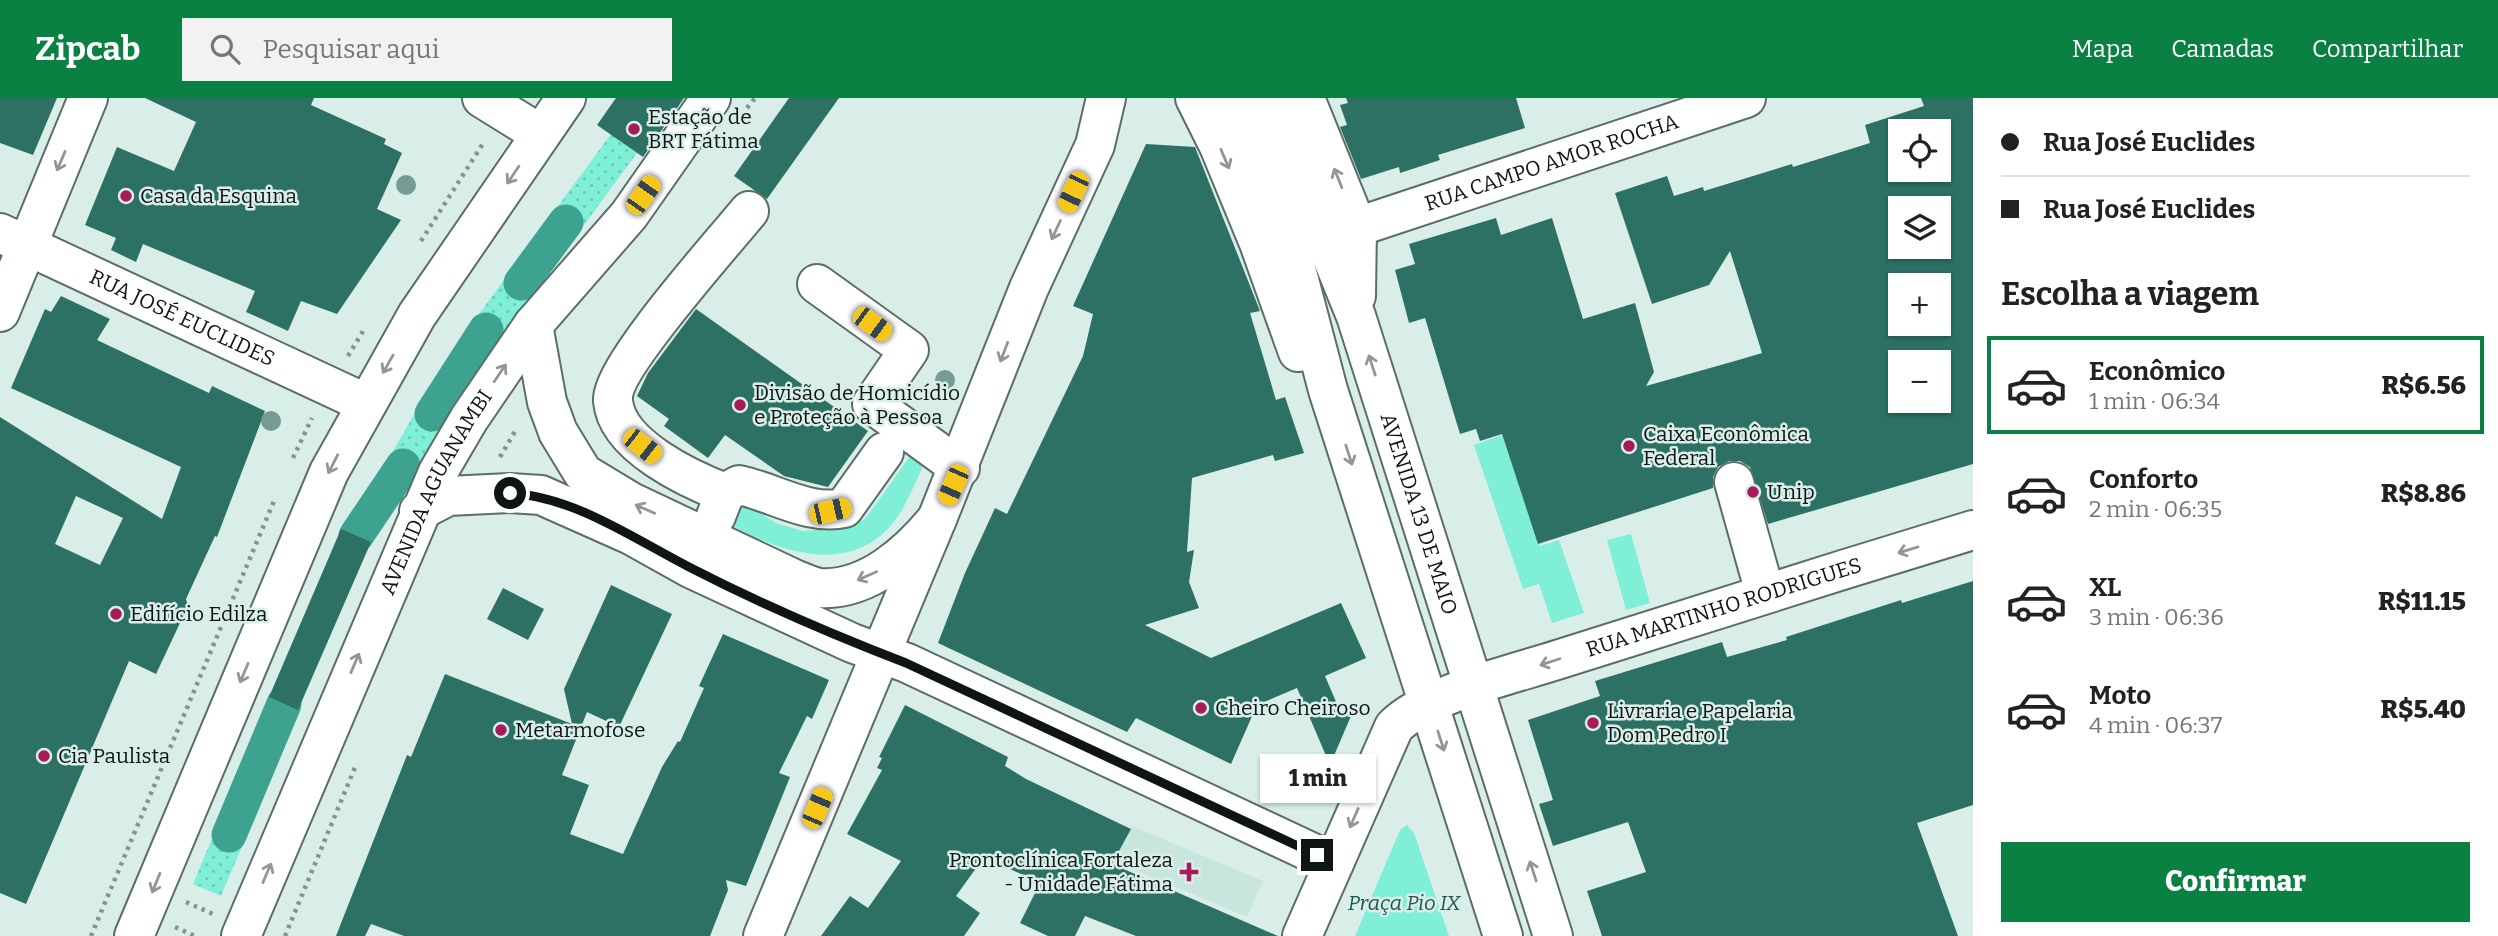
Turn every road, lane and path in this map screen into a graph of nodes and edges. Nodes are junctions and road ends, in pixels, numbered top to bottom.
1 (88, 98) edge
2 (566, 98) edge
3 (711, 98) edge
4 (1106, 98) edge
5 (1195, 98) edge
6 (1228, 98) edge
7 (1268, 98) edge
8 (1305, 98) edge
9 (1746, 98) edge
10 (493, 105) edge
11 (540, 134) junction
12 (749, 211) dead end
13 (1342, 232) junction
14 (13, 239) edge
15 (418, 245) dead end
16 (817, 284) dead end
17 (0, 312) edge
18 (533, 325) junction
19 (367, 326) dead end
20 (352, 348) dead end
21 (1328, 390) junction
22 (365, 403) junction
23 (302, 436) dead end
24 (884, 452) dead end
25 (291, 462) dead end
26 (960, 468) junction
27 (1734, 482) dead end
28 (725, 494) junction
29 (275, 500) dead end
30 (419, 511) junction
31 (937, 519) junction
32 (1973, 530) edge
33 (699, 552) junction
34 (1765, 593) junction
35 (882, 654) junction
36 (1474, 687) junction
37 (1429, 704) junction
38 (1334, 863) junction
39 (186, 902) dead end
40 (228, 925) edge
41 (175, 927) dead end
42 (91, 936) edge
43 (134, 936) edge
44 (195, 936) edge
45 (763, 936) edge
46 (1302, 936) edge
47 (1503, 936) edge
48 (1553, 936) edge

1 -> 14 main road
2 - 11 main road
3 - 18 main road, AVENIDA AGUANAMBI
4 -> 26 main road
5 -> 21 main road
6 - 21 main road
7 - 13 main road, AVENIDA 13 DE MAIO
13 -> 8 main road
9 - 13 main road, RUA CAMPO AMOR ROCHA
10 - 11 main road
10 - 15 path
11 -> 22 main road
12 - 28 main road
36 -> 13 main road, AVENIDA 13 DE MAIO
14 - 17 main road
14 - 22 main road, RUA JOSÉ EUCLIDES
16 - 26 main road
30 -> 18 main road, AVENIDA AGUANAMBI
33 -> 18 main road
19 - 20 path
21 -> 37 main road
22 -> 43 main road
23 - 25 path
24 - 28 main road
26 - 31 main road
27 - 34 main road
28 - 33 main road
29 - 42 path
30 - 33 main road
40 -> 30 main road, AVENIDA AGUANAMBI
31 -> 33 main road
31 - 35 main road
32 -> 34 main road, RUA MARTINHO RODRIGUES
33 - 35 main road
34 -> 36 main road, RUA MARTINHO RODRIGUES
35 - 38 main road
35 - 45 main road
36 - 37 main road, RUA MARTINHO RODRIGUES
48 -> 36 main road, AVENIDA 13 DE MAIO
37 -> 38 main road, RUA MARTINHO RODRIGUES
37 -> 47 main road
38 - 46 main road, RUA MARTINHO RODRIGUES
39 - 40 path
41 - 44 path

